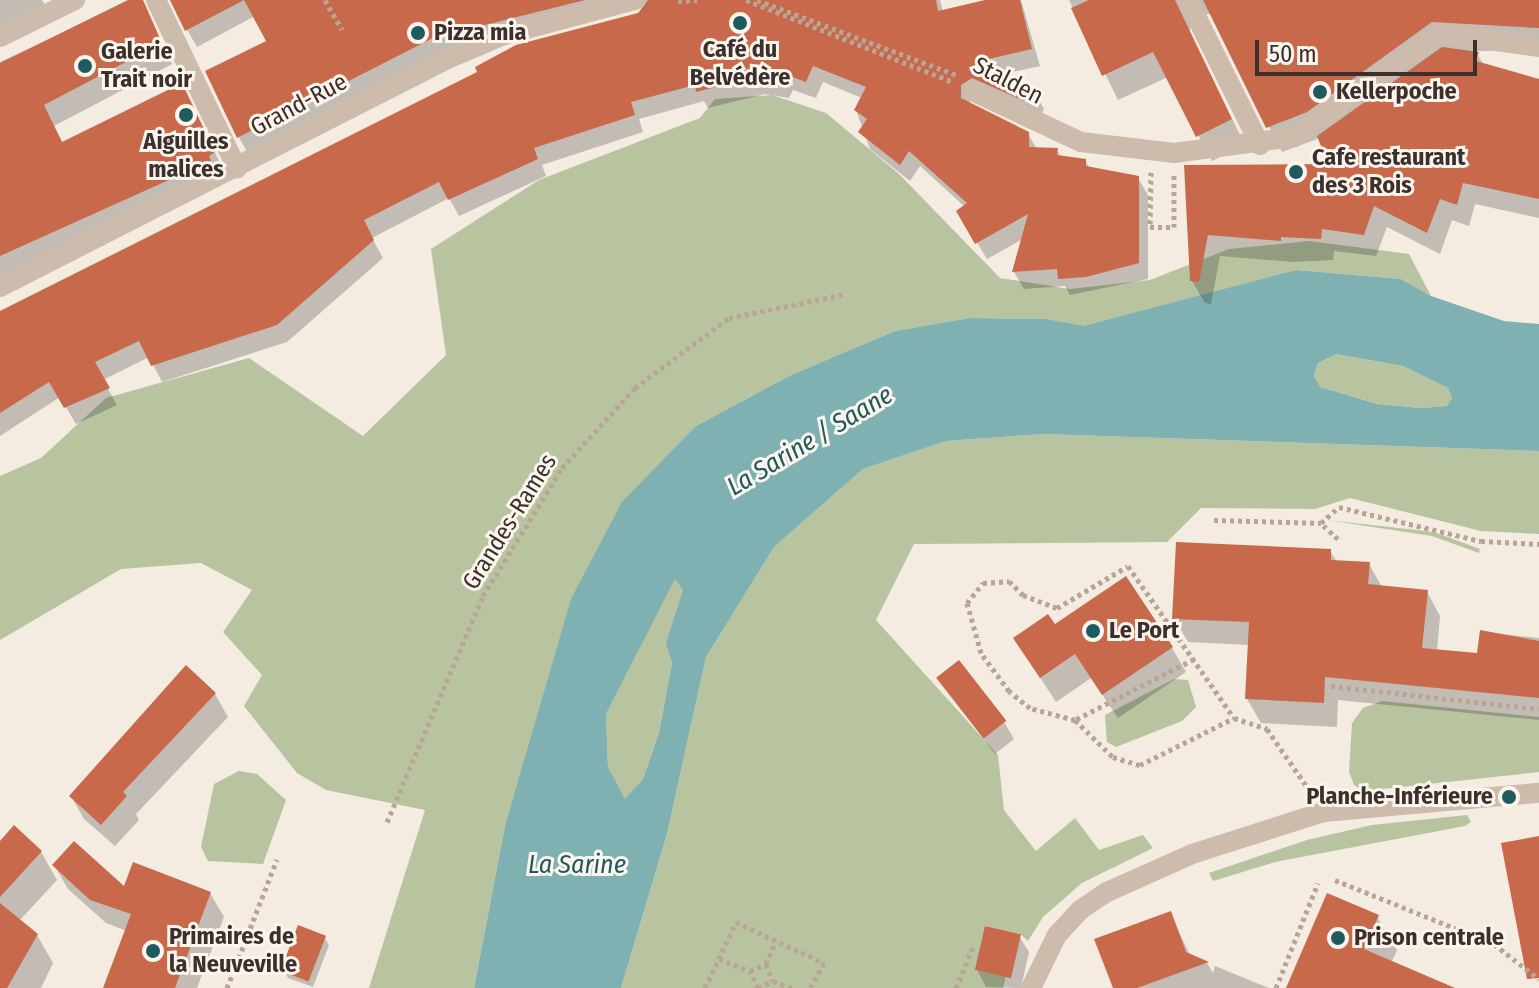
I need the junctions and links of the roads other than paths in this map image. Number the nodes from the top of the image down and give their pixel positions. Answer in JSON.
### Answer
{"nodes":[{"id":1,"x":75,"y":0,"type":"edge"},
{"id":2,"x":156,"y":0,"type":"edge"},
{"id":3,"x":635,"y":0,"type":"edge"},
{"id":4,"x":1188,"y":0,"type":"edge"},
{"id":5,"x":0,"y":37,"type":"edge"},
{"id":6,"x":1539,"y":47,"type":"edge"},
{"id":7,"x":972,"y":91,"type":"road end"},
{"id":8,"x":1260,"y":145,"type":"junction"},
{"id":9,"x":237,"y":168,"type":"junction"},
{"id":10,"x":0,"y":287,"type":"edge"},
{"id":11,"x":1539,"y":793,"type":"edge"},
{"id":12,"x":1031,"y":988,"type":"edge"}],
"edges":[{"from":1,"to":5,"type":"street"},
{"from":2,"to":9,"type":"street"},
{"from":3,"to":9,"type":"street","name":"Grand-Rue"},
{"from":4,"to":8,"type":"street"},
{"from":6,"to":8,"type":"street","name":"Stalden"},
{"from":7,"to":8,"type":"street","name":"Stalden"},
{"from":9,"to":10,"type":"street","name":"Grand-Rue"},
{"from":11,"to":12,"type":"street"}]}
